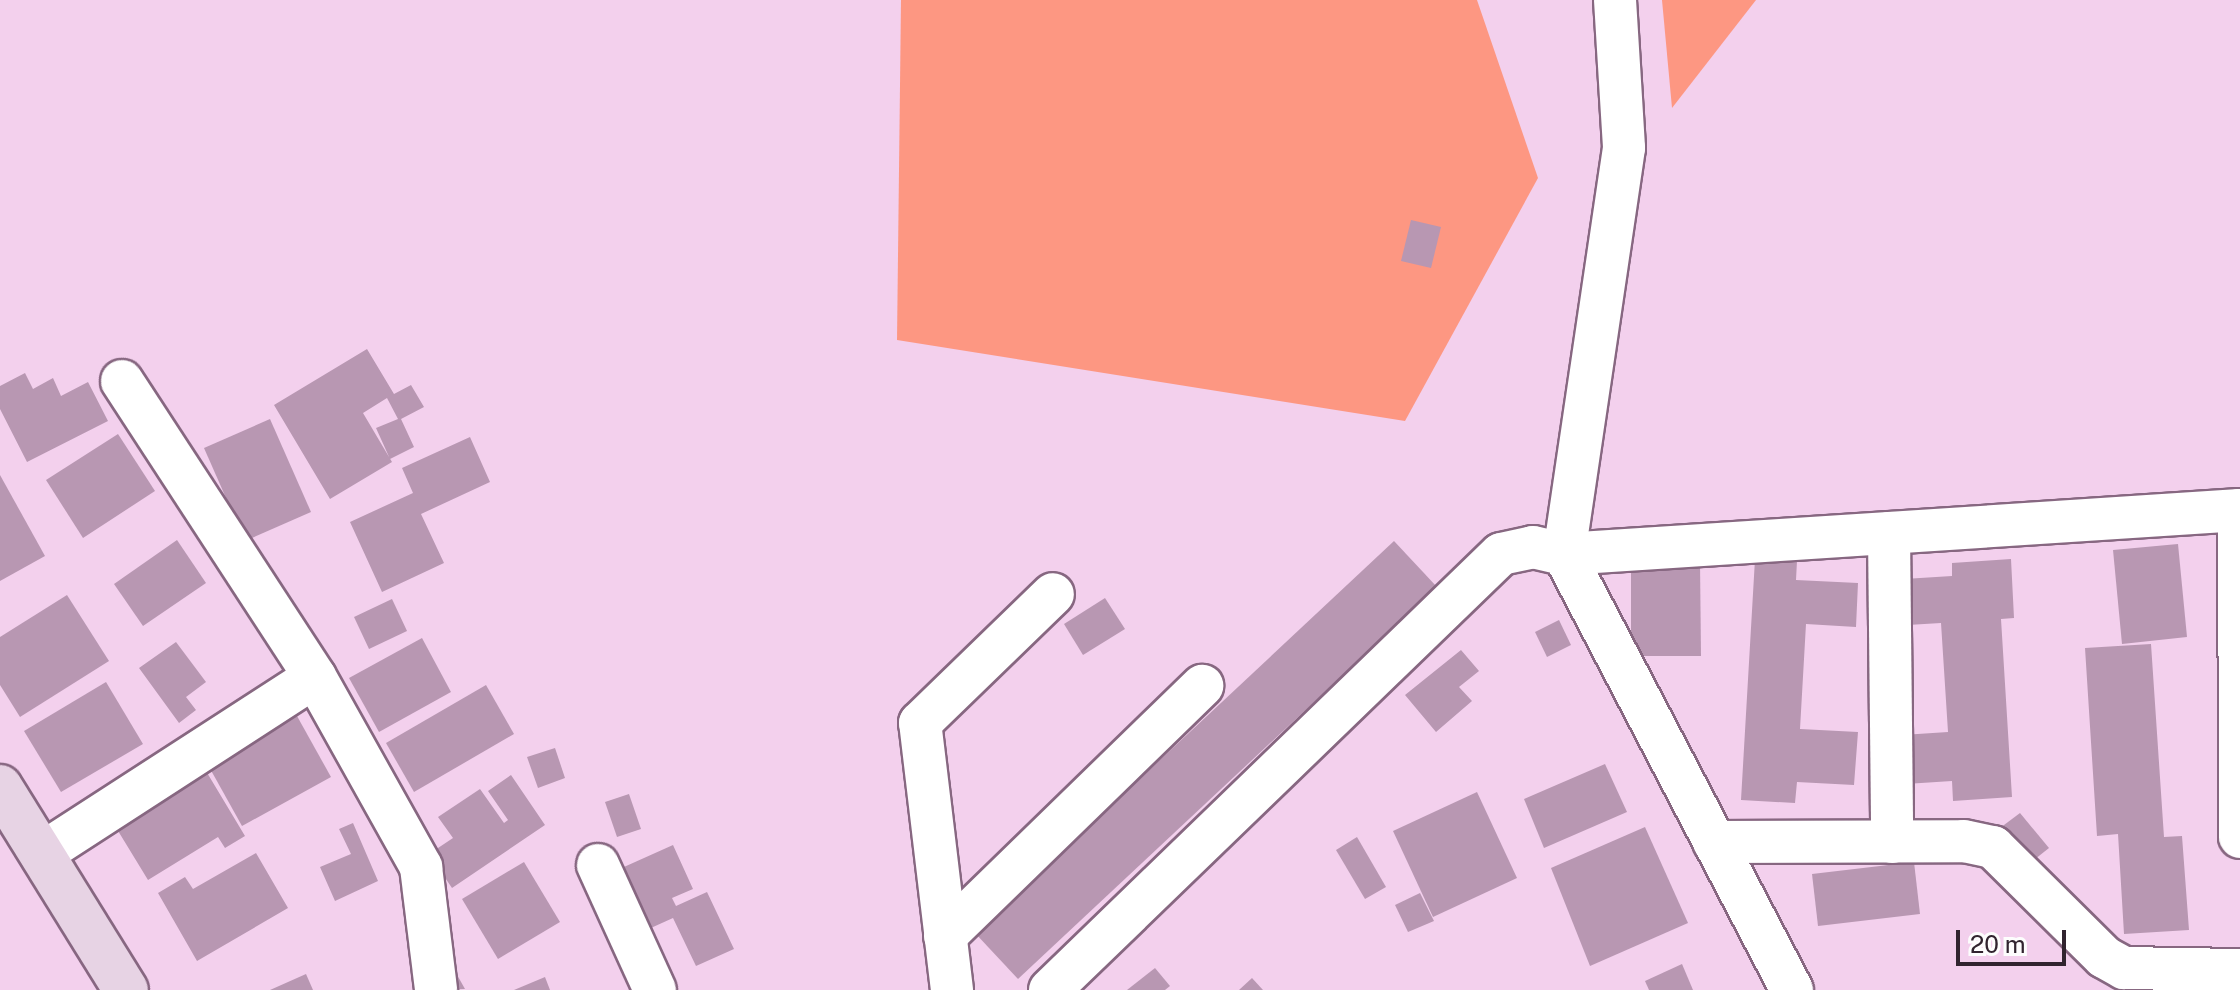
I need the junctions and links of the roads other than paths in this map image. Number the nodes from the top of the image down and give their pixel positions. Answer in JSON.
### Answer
{"nodes":[{"id":1,"x":1615,"y":0,"type":"edge"},
{"id":2,"x":122,"y":381,"type":"dead end"},
{"id":3,"x":2239,"y":510,"type":"edge"},
{"id":4,"x":1889,"y":533,"type":"junction"},
{"id":5,"x":1564,"y":554,"type":"junction"},
{"id":6,"x":1053,"y":594,"type":"dead end"},
{"id":7,"x":315,"y":677,"type":"junction"},
{"id":8,"x":1202,"y":686,"type":"dead end"},
{"id":9,"x":0,"y":787,"type":"edge"},
{"id":10,"x":2240,"y":837,"type":"edge"},
{"id":11,"x":1714,"y":842,"type":"junction"},
{"id":12,"x":1892,"y":842,"type":"junction"},
{"id":13,"x":41,"y":854,"type":"junction"},
{"id":14,"x":598,"y":865,"type":"dead end"},
{"id":15,"x":945,"y":936,"type":"junction"},
{"id":16,"x":2240,"y":970,"type":"edge"},
{"id":17,"x":126,"y":990,"type":"edge"},
{"id":18,"x":436,"y":990,"type":"edge"},
{"id":19,"x":655,"y":990,"type":"edge"},
{"id":20,"x":952,"y":990,"type":"edge"},
{"id":21,"x":1050,"y":990,"type":"edge"},
{"id":22,"x":1792,"y":990,"type":"edge"}],
"edges":[{"from":1,"to":5,"type":"street"},
{"from":2,"to":7,"type":"street"},
{"from":3,"to":4,"type":"street"},
{"from":3,"to":10,"type":"street"},
{"from":4,"to":5,"type":"street"},
{"from":4,"to":12,"type":"street"},
{"from":5,"to":11,"type":"street"},
{"from":5,"to":21,"type":"street"},
{"from":6,"to":15,"type":"street"},
{"from":7,"to":13,"type":"street"},
{"from":7,"to":18,"type":"street"},
{"from":8,"to":15,"type":"street"},
{"from":9,"to":13,"type":"street"},
{"from":11,"to":12,"type":"street"},
{"from":11,"to":22,"type":"street"},
{"from":12,"to":16,"type":"street"},
{"from":13,"to":17,"type":"street"},
{"from":14,"to":19,"type":"street"},
{"from":15,"to":20,"type":"street"}]}
